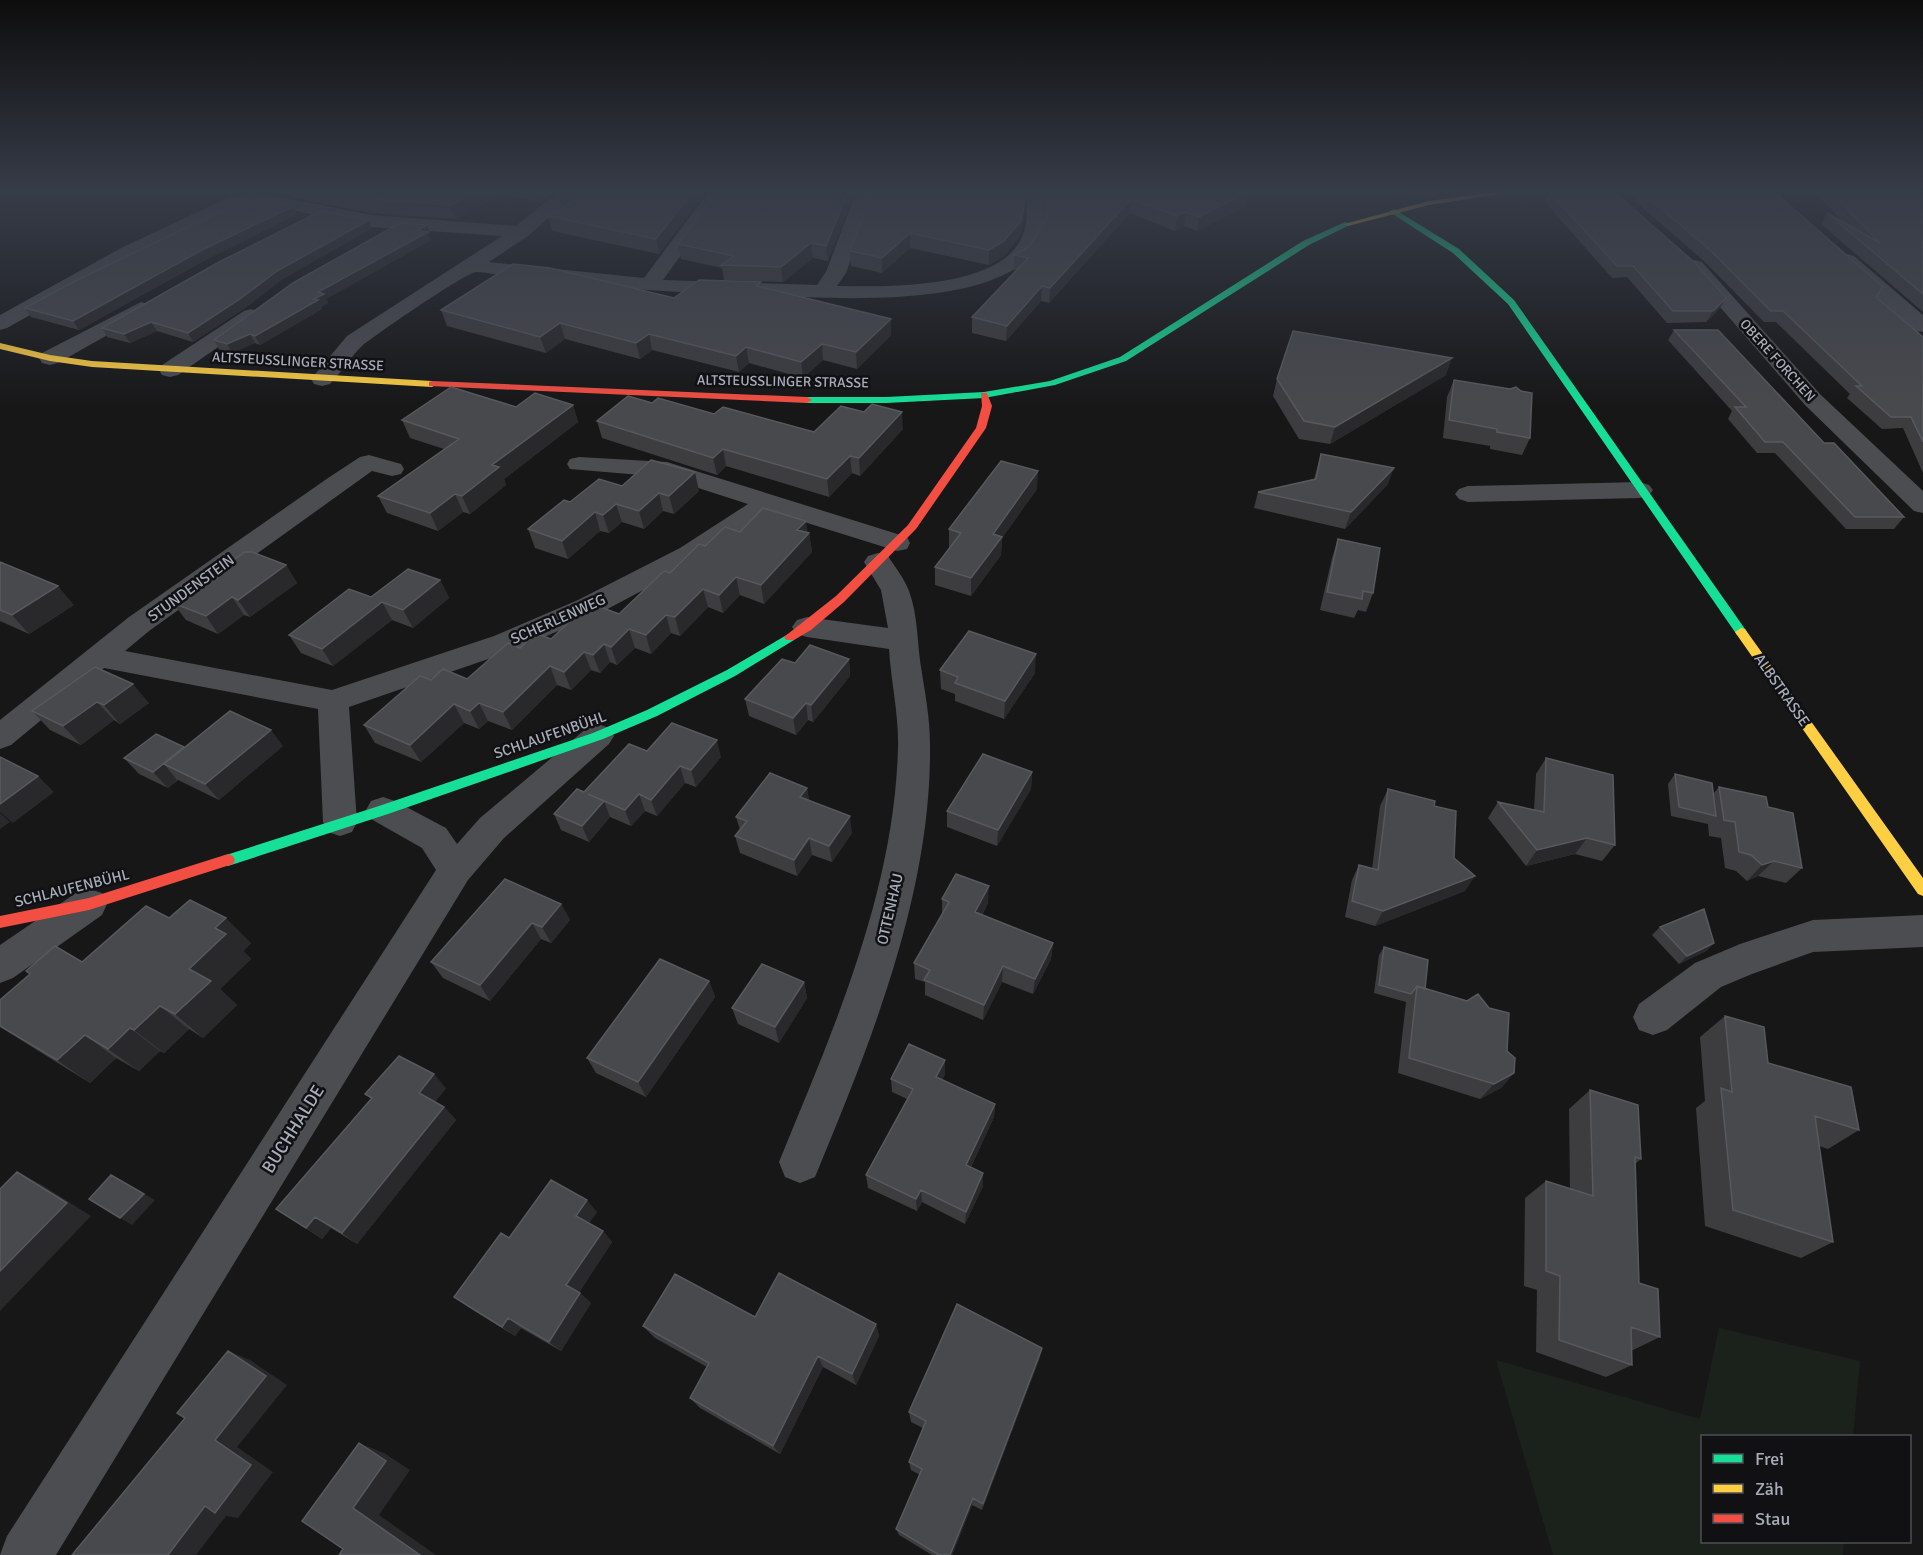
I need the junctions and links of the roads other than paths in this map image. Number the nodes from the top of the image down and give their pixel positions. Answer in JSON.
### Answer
{"nodes":[{"id":1,"x":109,"y":263,"type":"edge"},
{"id":2,"x":477,"y":263,"type":"edge"},
{"id":3,"x":666,"y":263,"type":"edge"},
{"id":4,"x":840,"y":263,"type":"edge"},
{"id":5,"x":1011,"y":263,"type":"edge"},
{"id":6,"x":1276,"y":263,"type":"edge"},
{"id":7,"x":1472,"y":263,"type":"edge"},
{"id":8,"x":1691,"y":263,"type":"edge"},
{"id":9,"x":1850,"y":263,"type":"edge"},
{"id":10,"x":472,"y":266,"type":"junction"},
{"id":11,"x":650,"y":284,"type":"junction"},
{"id":12,"x":824,"y":291,"type":"junction"},
{"id":13,"x":155,"y":300,"type":"edge"},
{"id":14,"x":268,"y":303,"type":"edge"},
{"id":15,"x":0,"y":324,"type":"edge"},
{"id":16,"x":1923,"y":326,"type":"edge"},
{"id":17,"x":0,"y":346,"type":"edge"},
{"id":18,"x":50,"y":358,"type":"junction"},
{"id":19,"x":170,"y":370,"type":"junction"},
{"id":20,"x":322,"y":380,"type":"junction"},
{"id":21,"x":984,"y":395,"type":"junction"},
{"id":22,"x":579,"y":464,"type":"dead end"},
{"id":23,"x":392,"y":469,"type":"dead end"},
{"id":24,"x":1640,"y":490,"type":"junction"},
{"id":25,"x":1468,"y":494,"type":"dead end"},
{"id":26,"x":768,"y":502,"type":"junction"},
{"id":27,"x":1923,"y":505,"type":"edge"},
{"id":28,"x":888,"y":553,"type":"junction"},
{"id":29,"x":807,"y":627,"type":"junction"},
{"id":30,"x":902,"y":642,"type":"junction"},
{"id":31,"x":99,"y":657,"type":"junction"},
{"id":32,"x":333,"y":701,"type":"junction"},
{"id":33,"x":598,"y":736,"type":"junction"},
{"id":34,"x":0,"y":737,"type":"edge"},
{"id":35,"x":383,"y":810,"type":"junction"},
{"id":36,"x":340,"y":822,"type":"junction"},
{"id":37,"x":455,"y":870,"type":"junction"},
{"id":38,"x":1923,"y":890,"type":"edge"},
{"id":39,"x":89,"y":904,"type":"junction"},
{"id":40,"x":0,"y":922,"type":"edge"},
{"id":41,"x":1923,"y":931,"type":"edge"},
{"id":42,"x":0,"y":966,"type":"edge"},
{"id":43,"x":1653,"y":1017,"type":"dead end"},
{"id":44,"x":800,"y":1162,"type":"dead end"},
{"id":45,"x":26,"y":1555,"type":"edge"}],
"edges":[{"from":1,"to":15,"type":"street"},
{"from":2,"to":10,"type":"street"},
{"from":3,"to":11,"type":"street"},
{"from":4,"to":12,"type":"street"},
{"from":5,"to":12,"type":"street"},
{"from":6,"to":21,"type":"street","name":"ALTSTEUSSLINGER STRASSE"},
{"from":7,"to":24,"type":"street","name":"ALBSTRASSE"},
{"from":8,"to":27,"type":"street","name":"OBERE FORCHEN"},
{"from":9,"to":16,"type":"street"},
{"from":10,"to":11,"type":"street"},
{"from":10,"to":20,"type":"street"},
{"from":11,"to":12,"type":"street"},
{"from":13,"to":18,"type":"street"},
{"from":14,"to":19,"type":"street"},
{"from":17,"to":18,"type":"street","name":"ALTSTEUSSLINGER STRASSE"},
{"from":18,"to":19,"type":"street","name":"ALTSTEUSSLINGER STRASSE"},
{"from":19,"to":20,"type":"street","name":"ALTSTEUSSLINGER STRASSE"},
{"from":20,"to":21,"type":"street","name":"ALTSTEUSSLINGER STRASSE"},
{"from":21,"to":28,"type":"street","name":"SCHLAUFENBÜHL"},
{"from":22,"to":26,"type":"street"},
{"from":23,"to":31,"type":"street","name":"STUNDENSTEIN"},
{"from":24,"to":25,"type":"street"},
{"from":24,"to":38,"type":"street","name":"ALBSTRASSE"},
{"from":26,"to":28,"type":"street"},
{"from":26,"to":32,"type":"street","name":"SCHERLENWEG"},
{"from":28,"to":29,"type":"street","name":"SCHLAUFENBÜHL"},
{"from":28,"to":30,"type":"street","name":"OTTENHAU"},
{"from":29,"to":30,"type":"street"},
{"from":29,"to":33,"type":"street","name":"SCHLAUFENBÜHL"},
{"from":30,"to":44,"type":"street","name":"OTTENHAU"},
{"from":31,"to":32,"type":"street","name":"SCHERLENWEG"},
{"from":31,"to":34,"type":"street","name":"STUNDENSTEIN"},
{"from":32,"to":36,"type":"street"},
{"from":33,"to":35,"type":"street","name":"SCHLAUFENBÜHL"},
{"from":33,"to":37,"type":"street","name":"BUCHHALDE"},
{"from":35,"to":36,"type":"street","name":"SCHLAUFENBÜHL"},
{"from":35,"to":37,"type":"street"},
{"from":36,"to":39,"type":"street","name":"SCHLAUFENBÜHL"},
{"from":37,"to":45,"type":"street","name":"BUCHHALDE"},
{"from":39,"to":40,"type":"street","name":"SCHLAUFENBÜHL"},
{"from":39,"to":42,"type":"street"},
{"from":41,"to":43,"type":"street"}]}
